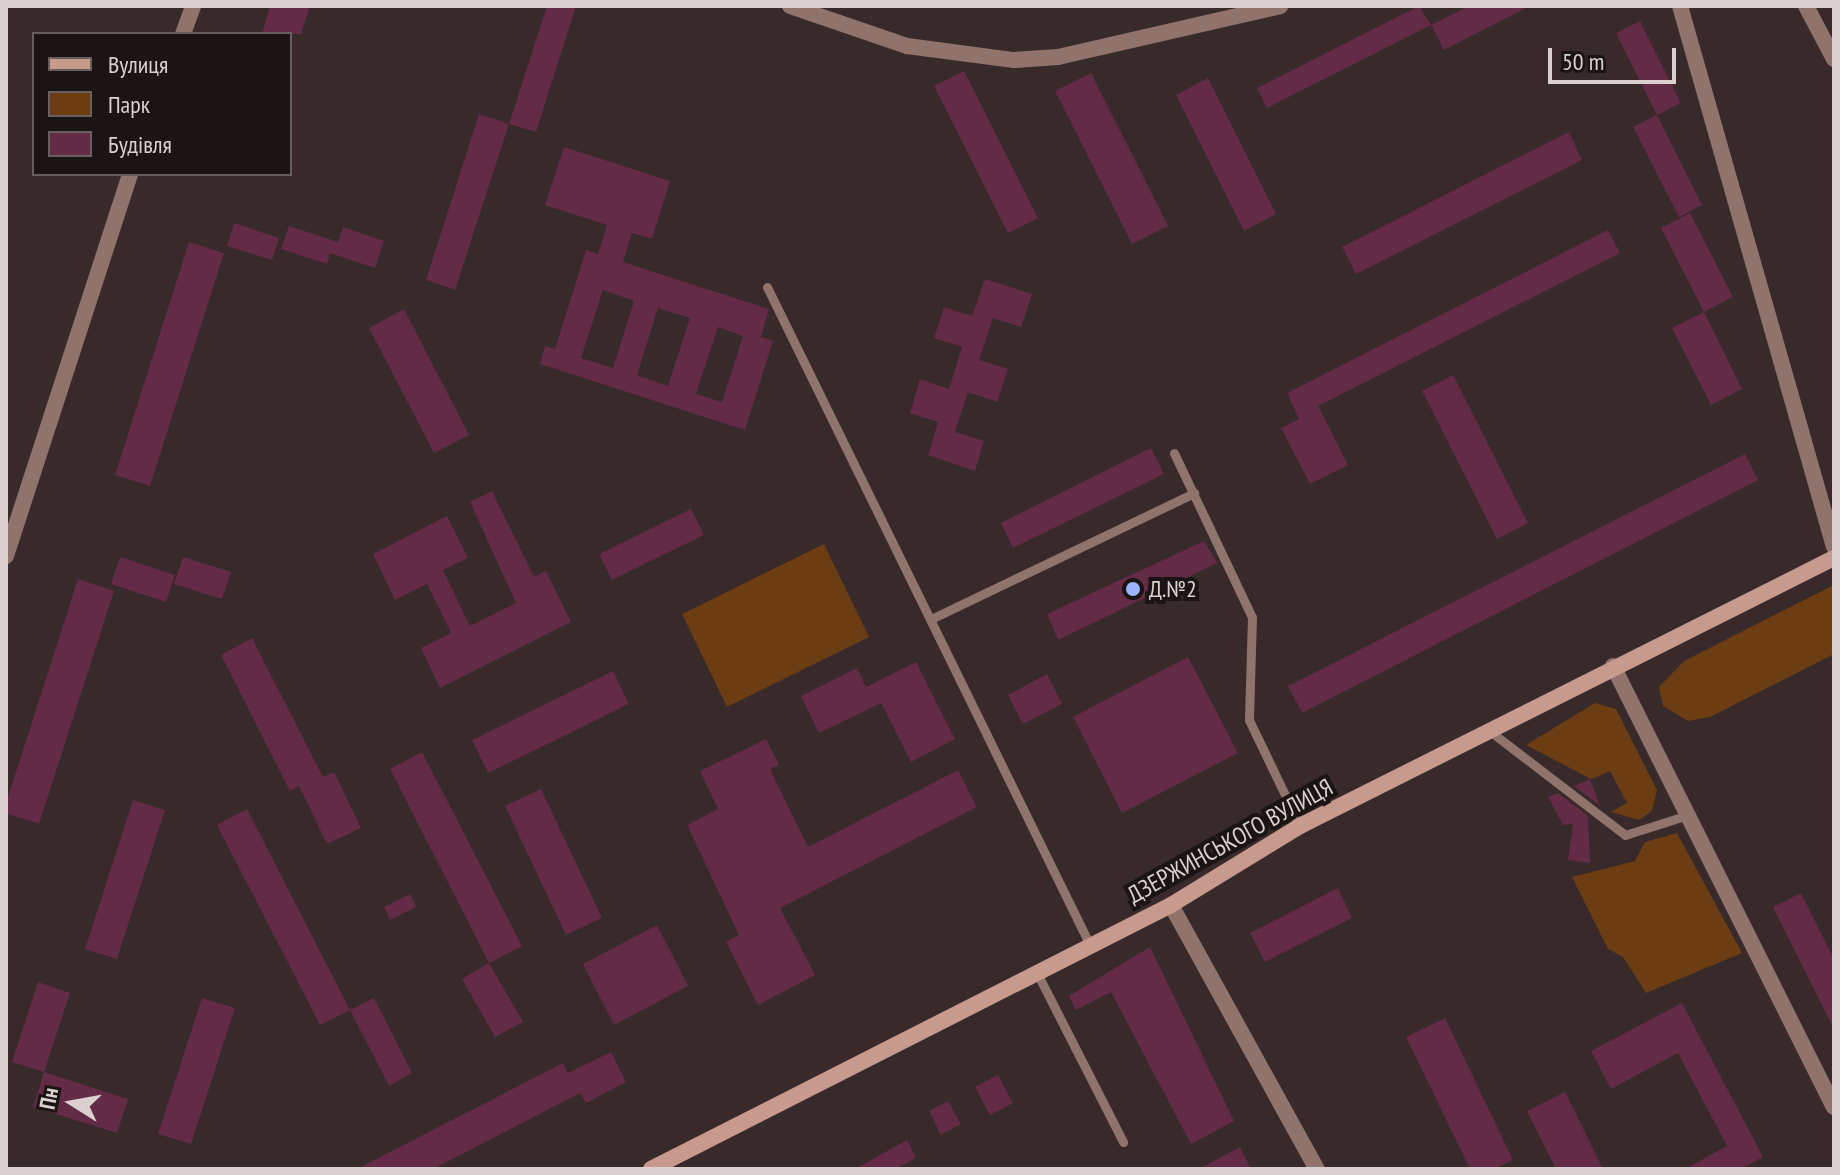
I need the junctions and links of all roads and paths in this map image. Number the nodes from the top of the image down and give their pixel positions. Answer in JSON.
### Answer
{"nodes":[{"id":1,"x":193,"y":6,"type":"edge"},
{"id":2,"x":790,"y":6,"type":"edge"},
{"id":3,"x":1280,"y":6,"type":"edge"},
{"id":4,"x":1680,"y":6,"type":"edge"},
{"id":5,"x":1806,"y":6,"type":"edge"},
{"id":6,"x":1261,"y":9,"type":"edge"},
{"id":7,"x":184,"y":32,"type":"edge"},
{"id":8,"x":1834,"y":59,"type":"edge"},
{"id":9,"x":129,"y":176,"type":"edge"},
{"id":10,"x":767,"y":287,"type":"dead end"},
{"id":11,"x":1174,"y":453,"type":"dead end"},
{"id":12,"x":1194,"y":493,"type":"junction"},
{"id":13,"x":1834,"y":547,"type":"edge"},
{"id":14,"x":6,"y":556,"type":"edge"},
{"id":15,"x":1834,"y":558,"type":"edge"},
{"id":16,"x":931,"y":619,"type":"junction"},
{"id":17,"x":1613,"y":666,"type":"junction"},
{"id":18,"x":1491,"y":732,"type":"junction"},
{"id":19,"x":1688,"y":815,"type":"junction"},
{"id":20,"x":1300,"y":826,"type":"junction"},
{"id":21,"x":1171,"y":905,"type":"junction"},
{"id":22,"x":1089,"y":943,"type":"junction"},
{"id":23,"x":1036,"y":971,"type":"junction"},
{"id":24,"x":1834,"y":1107,"type":"edge"},
{"id":25,"x":1123,"y":1142,"type":"dead end"},
{"id":26,"x":651,"y":1169,"type":"edge"},
{"id":27,"x":1317,"y":1169,"type":"edge"}],
"edges":[{"from":1,"to":7,"type":"street"},
{"from":2,"to":6,"type":"street"},
{"from":3,"to":6,"type":"street"},
{"from":4,"to":13,"type":"street"},
{"from":5,"to":8,"type":"street"},
{"from":9,"to":14,"type":"street"},
{"from":10,"to":16,"type":"lane"},
{"from":11,"to":12,"type":"lane"},
{"from":12,"to":16,"type":"lane"},
{"from":12,"to":20,"type":"lane"},
{"from":15,"to":17,"type":"main road","name":"ДЗЕРЖИНСЬКОГО ВУЛИЦЯ"},
{"from":16,"to":22,"type":"lane"},
{"from":17,"to":18,"type":"main road","name":"ДЗЕРЖИНСЬКОГО ВУЛИЦЯ"},
{"from":17,"to":19,"type":"street"},
{"from":18,"to":19,"type":"lane"},
{"from":18,"to":20,"type":"main road","name":"ДЗЕРЖИНСЬКОГО ВУЛИЦЯ"},
{"from":19,"to":24,"type":"street"},
{"from":20,"to":21,"type":"main road","name":"ДЗЕРЖИНСЬКОГО ВУЛИЦЯ"},
{"from":21,"to":22,"type":"main road","name":"ДЗЕРЖИНСЬКОГО ВУЛИЦЯ"},
{"from":21,"to":27,"type":"street"},
{"from":22,"to":23,"type":"main road","name":"ДЗЕРЖИНСЬКОГО ВУЛИЦЯ"},
{"from":23,"to":25,"type":"lane"},
{"from":23,"to":26,"type":"main road","name":"ДЗЕРЖИНСЬКОГО ВУЛИЦЯ"}]}
